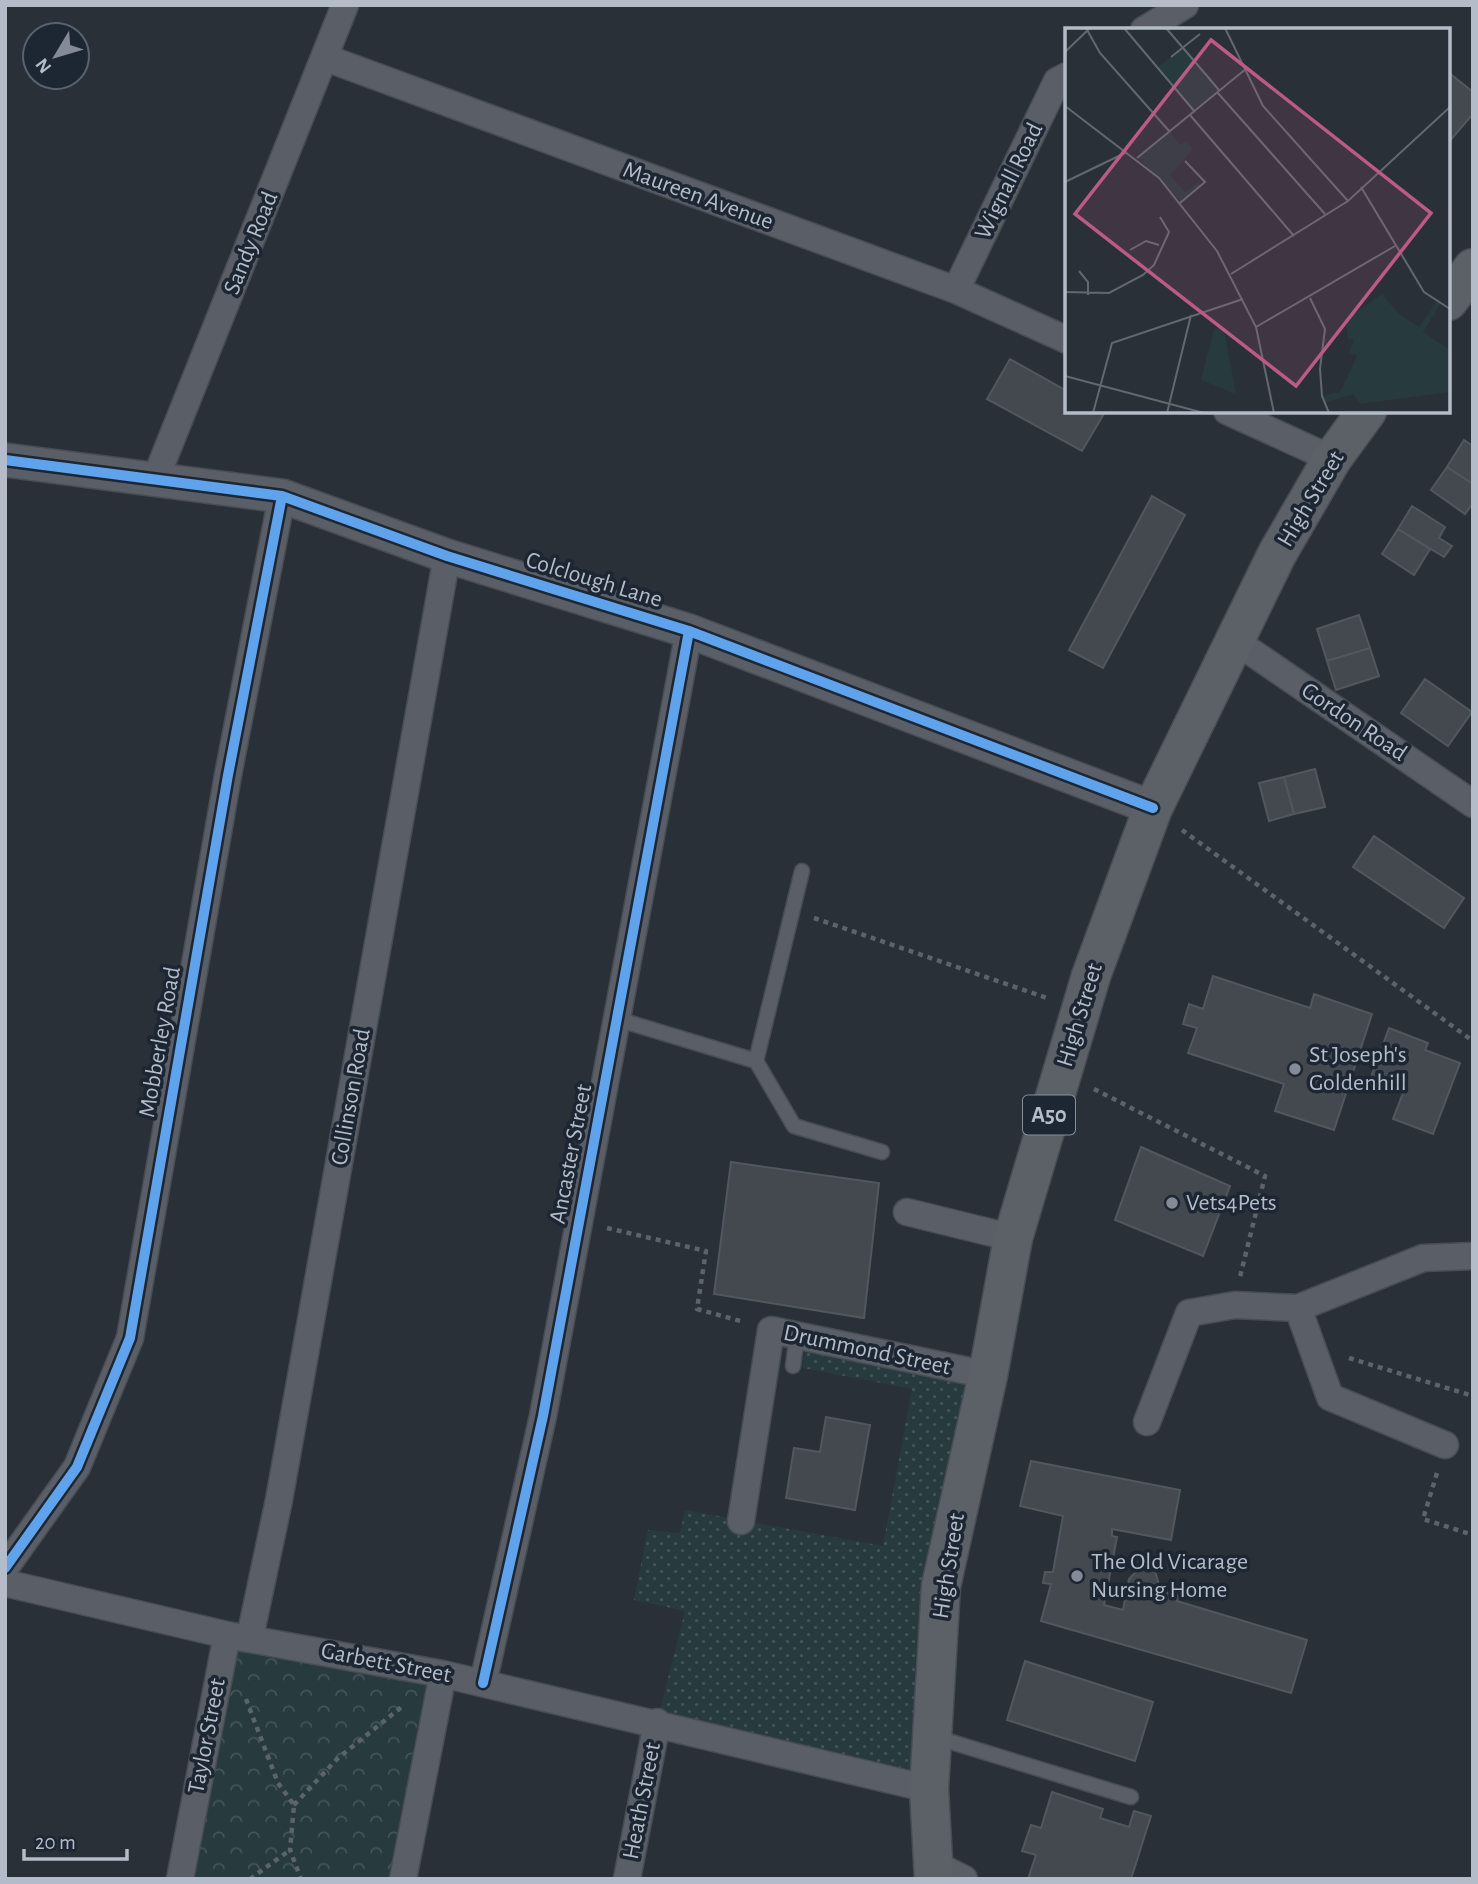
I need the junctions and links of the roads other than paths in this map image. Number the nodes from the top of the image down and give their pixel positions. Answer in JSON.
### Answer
{"nodes":[{"id":1,"x":345,"y":5,"type":"edge"},
{"id":2,"x":1185,"y":5,"type":"edge"},
{"id":3,"x":1147,"y":28,"type":"edge"},
{"id":4,"x":326,"y":58,"type":"junction"},
{"id":5,"x":1065,"y":77,"type":"edge"},
{"id":6,"x":1473,"y":268,"type":"edge"},
{"id":7,"x":956,"y":290,"type":"junction"},
{"id":8,"x":1450,"y":298,"type":"edge"},
{"id":9,"x":1065,"y":339,"type":"edge"},
{"id":10,"x":1231,"y":413,"type":"edge"},
{"id":11,"x":1366,"y":413,"type":"edge"},
{"id":12,"x":1332,"y":459,"type":"junction"},
{"id":13,"x":5,"y":460,"type":"edge"},
{"id":14,"x":155,"y":480,"type":"junction"},
{"id":15,"x":282,"y":496,"type":"junction"},
{"id":16,"x":447,"y":556,"type":"junction"},
{"id":17,"x":689,"y":631,"type":"junction"},
{"id":18,"x":1234,"y":640,"type":"junction"},
{"id":19,"x":1473,"y":804,"type":"edge"},
{"id":20,"x":1153,"y":808,"type":"junction"},
{"id":21,"x":803,"y":871,"type":"dead end"},
{"id":22,"x":617,"y":1019,"type":"junction"},
{"id":23,"x":756,"y":1061,"type":"junction"},
{"id":24,"x":881,"y":1152,"type":"dead end"},
{"id":25,"x":907,"y":1212,"type":"dead end"},
{"id":26,"x":1013,"y":1238,"type":"junction"},
{"id":27,"x":1473,"y":1256,"type":"edge"},
{"id":28,"x":1298,"y":1308,"type":"junction"},
{"id":29,"x":784,"y":1333,"type":"junction"},
{"id":30,"x":793,"y":1366,"type":"dead end"},
{"id":31,"x":988,"y":1375,"type":"junction"},
{"id":32,"x":1147,"y":1422,"type":"dead end"},
{"id":33,"x":1445,"y":1445,"type":"road end"},
{"id":34,"x":741,"y":1521,"type":"dead end"},
{"id":35,"x":5,"y":1568,"type":"edge"},
{"id":36,"x":5,"y":1583,"type":"edge"},
{"id":37,"x":238,"y":1636,"type":"junction"},
{"id":38,"x":443,"y":1674,"type":"junction"},
{"id":39,"x":483,"y":1683,"type":"junction"},
{"id":40,"x":657,"y":1722,"type":"junction"},
{"id":41,"x":932,"y":1736,"type":"junction"},
{"id":42,"x":929,"y":1789,"type":"junction"},
{"id":43,"x":1131,"y":1797,"type":"dead end"},
{"id":44,"x":944,"y":1874,"type":"edge"},
{"id":45,"x":180,"y":1879,"type":"edge"},
{"id":46,"x":403,"y":1879,"type":"edge"},
{"id":47,"x":627,"y":1879,"type":"edge"}],
"edges":[{"from":1,"to":4,"type":"street","name":"Sandy Road"},
{"from":2,"to":3,"type":"street"},
{"from":4,"to":7,"type":"street","name":"Maureen Avenue"},
{"from":4,"to":14,"type":"street","name":"Sandy Road"},
{"from":5,"to":7,"type":"street","name":"Wignall Road"},
{"from":6,"to":8,"type":"main road"},
{"from":7,"to":9,"type":"street","name":"Maureen Avenue"},
{"from":10,"to":12,"type":"street"},
{"from":11,"to":12,"type":"main road","name":"High Street","number":"A50"},
{"from":12,"to":18,"type":"main road","name":"High Street","number":"A50"},
{"from":13,"to":14,"type":"street","name":"Colclough Lane"},
{"from":14,"to":15,"type":"street","name":"Colclough Lane"},
{"from":15,"to":16,"type":"street","name":"Colclough Lane"},
{"from":15,"to":35,"type":"street","name":"Mobberley Road"},
{"from":16,"to":17,"type":"street","name":"Colclough Lane"},
{"from":16,"to":37,"type":"street","name":"Collinson Road"},
{"from":17,"to":20,"type":"street","name":"Colclough Lane"},
{"from":17,"to":22,"type":"street","name":"Ancaster Street"},
{"from":18,"to":19,"type":"street","name":"Gordon Road"},
{"from":18,"to":20,"type":"main road","name":"High Street","number":"A50"},
{"from":20,"to":26,"type":"main road","name":"High Street","number":"A50"},
{"from":21,"to":23,"type":"lane"},
{"from":22,"to":23,"type":"lane"},
{"from":22,"to":39,"type":"street","name":"Ancaster Street"},
{"from":23,"to":24,"type":"lane"},
{"from":25,"to":26,"type":"street"},
{"from":26,"to":31,"type":"main road","name":"High Street","number":"A50"},
{"from":27,"to":28,"type":"street"},
{"from":28,"to":32,"type":"street"},
{"from":28,"to":33,"type":"street"},
{"from":29,"to":30,"type":"lane"},
{"from":29,"to":31,"type":"street","name":"Drummond Street"},
{"from":29,"to":34,"type":"street","name":"Drummond Street"},
{"from":31,"to":41,"type":"main road","name":"High Street","number":"A50"},
{"from":36,"to":37,"type":"street","name":"Garbett Street"},
{"from":37,"to":38,"type":"street","name":"Garbett Street"},
{"from":37,"to":45,"type":"street","name":"Taylor Street"},
{"from":38,"to":39,"type":"street","name":"Garbett Street"},
{"from":38,"to":46,"type":"street"},
{"from":39,"to":40,"type":"street","name":"Garbett Street"},
{"from":40,"to":42,"type":"street","name":"Garbett Street"},
{"from":40,"to":47,"type":"street","name":"Heath Street"},
{"from":41,"to":42,"type":"main road","name":"High Street","number":"A50"},
{"from":41,"to":43,"type":"lane"},
{"from":42,"to":44,"type":"main road","name":"High Street","number":"A50"}]}
